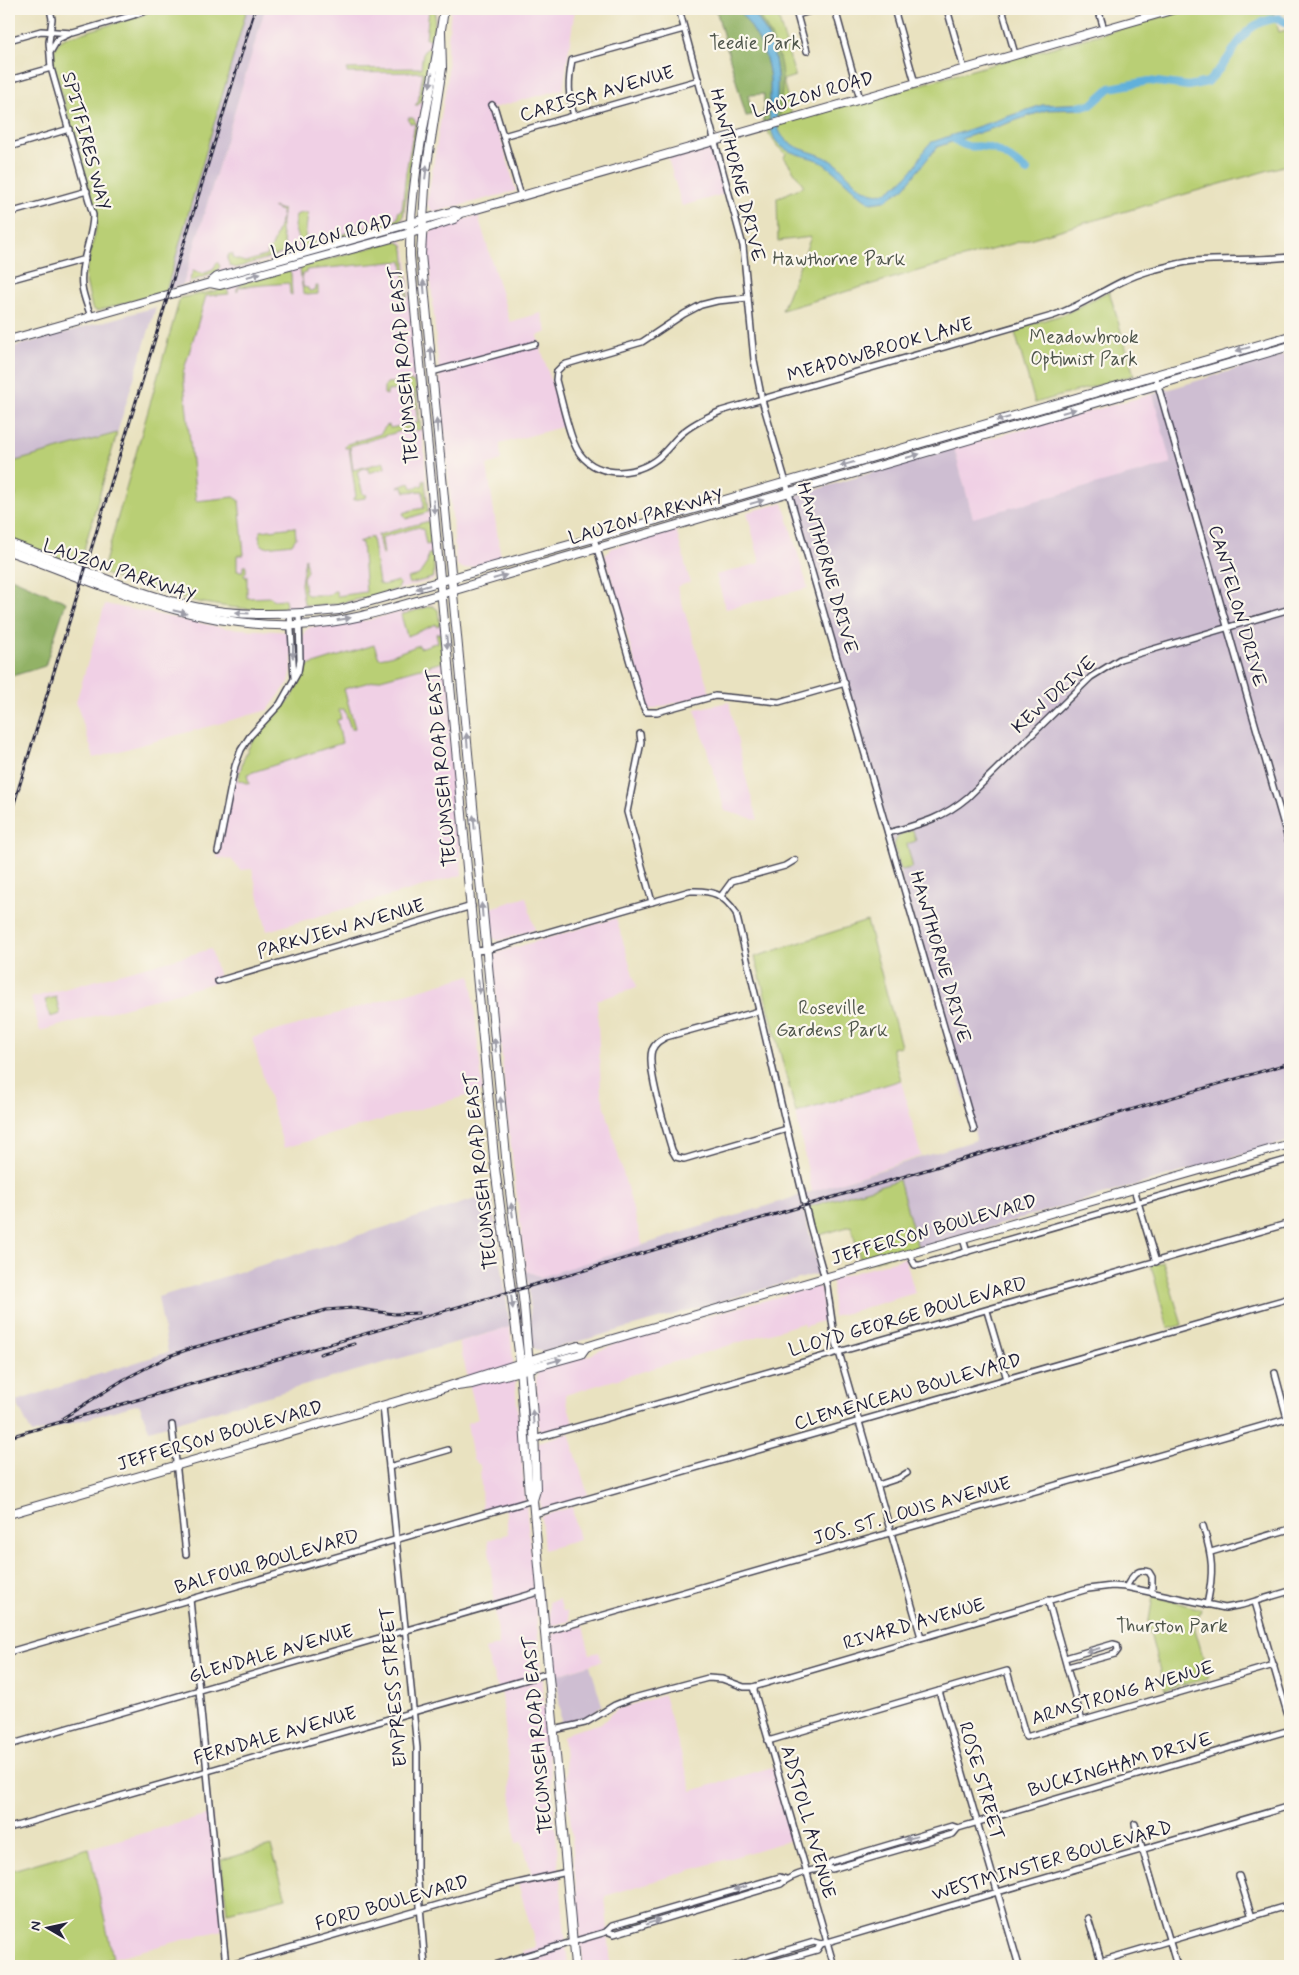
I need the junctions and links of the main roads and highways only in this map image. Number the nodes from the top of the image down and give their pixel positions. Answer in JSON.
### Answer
{"nodes":[{"id":1,"x":444,"y":9,"type":"edge"},
{"id":2,"x":1175,"y":9,"type":"edge"},
{"id":3,"x":441,"y":32,"type":"junction"},
{"id":4,"x":460,"y":213,"type":"junction"},
{"id":5,"x":422,"y":220,"type":"junction"},
{"id":6,"x":410,"y":228,"type":"junction"},
{"id":7,"x":422,"y":230,"type":"junction"},
{"id":8,"x":1290,"y":336,"type":"edge"},
{"id":9,"x":9,"y":340,"type":"edge"},
{"id":10,"x":1290,"y":346,"type":"edge"},
{"id":11,"x":9,"y":543,"type":"edge"},
{"id":12,"x":9,"y":550,"type":"edge"},
{"id":13,"x":452,"y":579,"type":"junction"},
{"id":14,"x":441,"y":582,"type":"junction"},
{"id":15,"x":453,"y":590,"type":"junction"},
{"id":16,"x":442,"y":593,"type":"junction"},
{"id":17,"x":1290,"y":1144,"type":"edge"},
{"id":18,"x":586,"y":1347,"type":"junction"},
{"id":19,"x":529,"y":1360,"type":"junction"},
{"id":20,"x":520,"y":1367,"type":"junction"},
{"id":21,"x":530,"y":1369,"type":"junction"},
{"id":22,"x":533,"y":1500,"type":"junction"},
{"id":23,"x":9,"y":1514,"type":"edge"},
{"id":24,"x":575,"y":1966,"type":"edge"}],
"edges":[{"from":1,"to":3,"type":"main road","name":"TECUMSEH ROAD EAST"},
{"from":2,"to":4,"type":"main road","name":"LAUZON ROAD"},
{"from":5,"to":3,"type":"main road","name":"TECUMSEH ROAD EAST","one_way":true},
{"from":3,"to":6,"type":"main road","name":"TECUMSEH ROAD EAST","one_way":true},
{"from":4,"to":5,"type":"main road","name":"LAUZON ROAD"},
{"from":4,"to":7,"type":"main road","name":"LAUZON ROAD"},
{"from":5,"to":6,"type":"main road","name":"LAUZON ROAD"},
{"from":5,"to":7,"type":"main road","name":"TECUMSEH ROAD EAST"},
{"from":6,"to":7,"type":"main road","name":"LAUZON ROAD"},
{"from":6,"to":9,"type":"main road","name":"LAUZON ROAD"},
{"from":6,"to":14,"type":"main road","name":"TECUMSEH ROAD EAST","one_way":true},
{"from":13,"to":7,"type":"main road","name":"TECUMSEH ROAD EAST","one_way":true},
{"from":8,"to":13,"type":"main road","name":"LAUZON PARKWAY","one_way":true},
{"from":15,"to":10,"type":"main road","name":"LAUZON PARKWAY","one_way":true},
{"from":14,"to":11,"type":"main road","name":"LAUZON PARKWAY","one_way":true},
{"from":12,"to":16,"type":"main road","name":"LAUZON PARKWAY","one_way":true},
{"from":13,"to":14,"type":"main road","name":"LAUZON PARKWAY"},
{"from":13,"to":15,"type":"main road","name":"TECUMSEH ROAD EAST"},
{"from":14,"to":16,"type":"main road","name":"TECUMSEH ROAD EAST"},
{"from":15,"to":16,"type":"main road","name":"LAUZON PARKWAY"},
{"from":19,"to":15,"type":"main road","name":"TECUMSEH ROAD EAST","one_way":true},
{"from":16,"to":20,"type":"main road","name":"TECUMSEH ROAD EAST","one_way":true},
{"from":17,"to":18,"type":"main road","name":"JEFFERSON BOULEVARD"},
{"from":18,"to":19,"type":"main road","name":"JEFFERSON BOULEVARD"},
{"from":21,"to":18,"type":"main road","name":"JEFFERSON BOULEVARD","one_way":true},
{"from":19,"to":20,"type":"main road","name":"JEFFERSON BOULEVARD"},
{"from":19,"to":21,"type":"main road","name":"TECUMSEH ROAD EAST"},
{"from":20,"to":21,"type":"main road","name":"JEFFERSON BOULEVARD"},
{"from":20,"to":22,"type":"main road","name":"TECUMSEH ROAD EAST"},
{"from":20,"to":23,"type":"main road","name":"JEFFERSON BOULEVARD"},
{"from":22,"to":21,"type":"main road","name":"TECUMSEH ROAD EAST","one_way":true},
{"from":22,"to":24,"type":"main road","name":"TECUMSEH ROAD EAST"}]}
